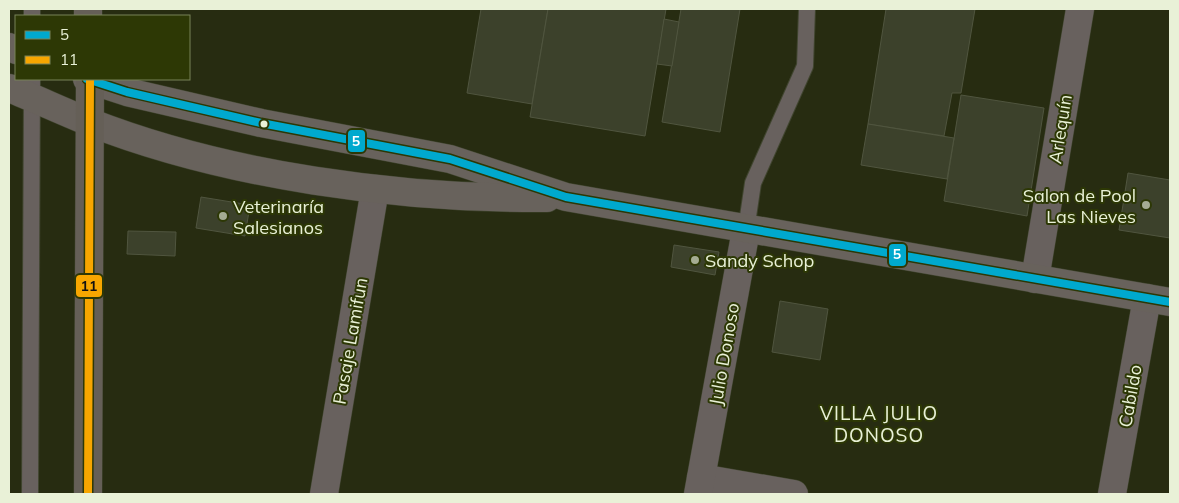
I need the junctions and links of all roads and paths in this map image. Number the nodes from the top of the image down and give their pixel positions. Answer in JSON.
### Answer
{"nodes":[{"id":1,"x":807,"y":9,"type":"edge"},
{"id":2,"x":1080,"y":9,"type":"edge"},
{"id":3,"x":89,"y":80,"type":"edge"},
{"id":4,"x":92,"y":80,"type":"edge"},
{"id":5,"x":24,"y":88,"type":"edge"},
{"id":6,"x":90,"y":122,"type":"junction"},
{"id":7,"x":375,"y":189,"type":"junction"},
{"id":8,"x":566,"y":197,"type":"junction"},
{"id":9,"x":746,"y":230,"type":"junction"},
{"id":10,"x":1035,"y":279,"type":"junction"},
{"id":11,"x":1159,"y":300,"type":"edge"},
{"id":12,"x":700,"y":486,"type":"edge"},
{"id":13,"x":30,"y":494,"type":"edge"},
{"id":14,"x":88,"y":494,"type":"edge"},
{"id":15,"x":324,"y":494,"type":"edge"},
{"id":16,"x":794,"y":494,"type":"edge"},
{"id":17,"x":1112,"y":494,"type":"edge"}],
"edges":[{"from":1,"to":9,"type":"lane"},
{"from":2,"to":10,"type":"street","name":"Arlequín"},
{"from":3,"to":6,"type":"main road"},
{"from":4,"to":8,"type":"main road"},
{"from":5,"to":6,"type":"main road"},
{"from":5,"to":13,"type":"lane"},
{"from":6,"to":7,"type":"main road"},
{"from":6,"to":14,"type":"main road"},
{"from":7,"to":8,"type":"main road"},
{"from":7,"to":15,"type":"street","name":"Pasaje Lamifun"},
{"from":8,"to":9,"type":"main road"},
{"from":9,"to":10,"type":"main road"},
{"from":9,"to":12,"type":"street","name":"Julio Donoso"},
{"from":10,"to":11,"type":"main road"},
{"from":11,"to":17,"type":"street","name":"Cabildo"},
{"from":12,"to":16,"type":"street","name":"Julio Donoso"}]}
